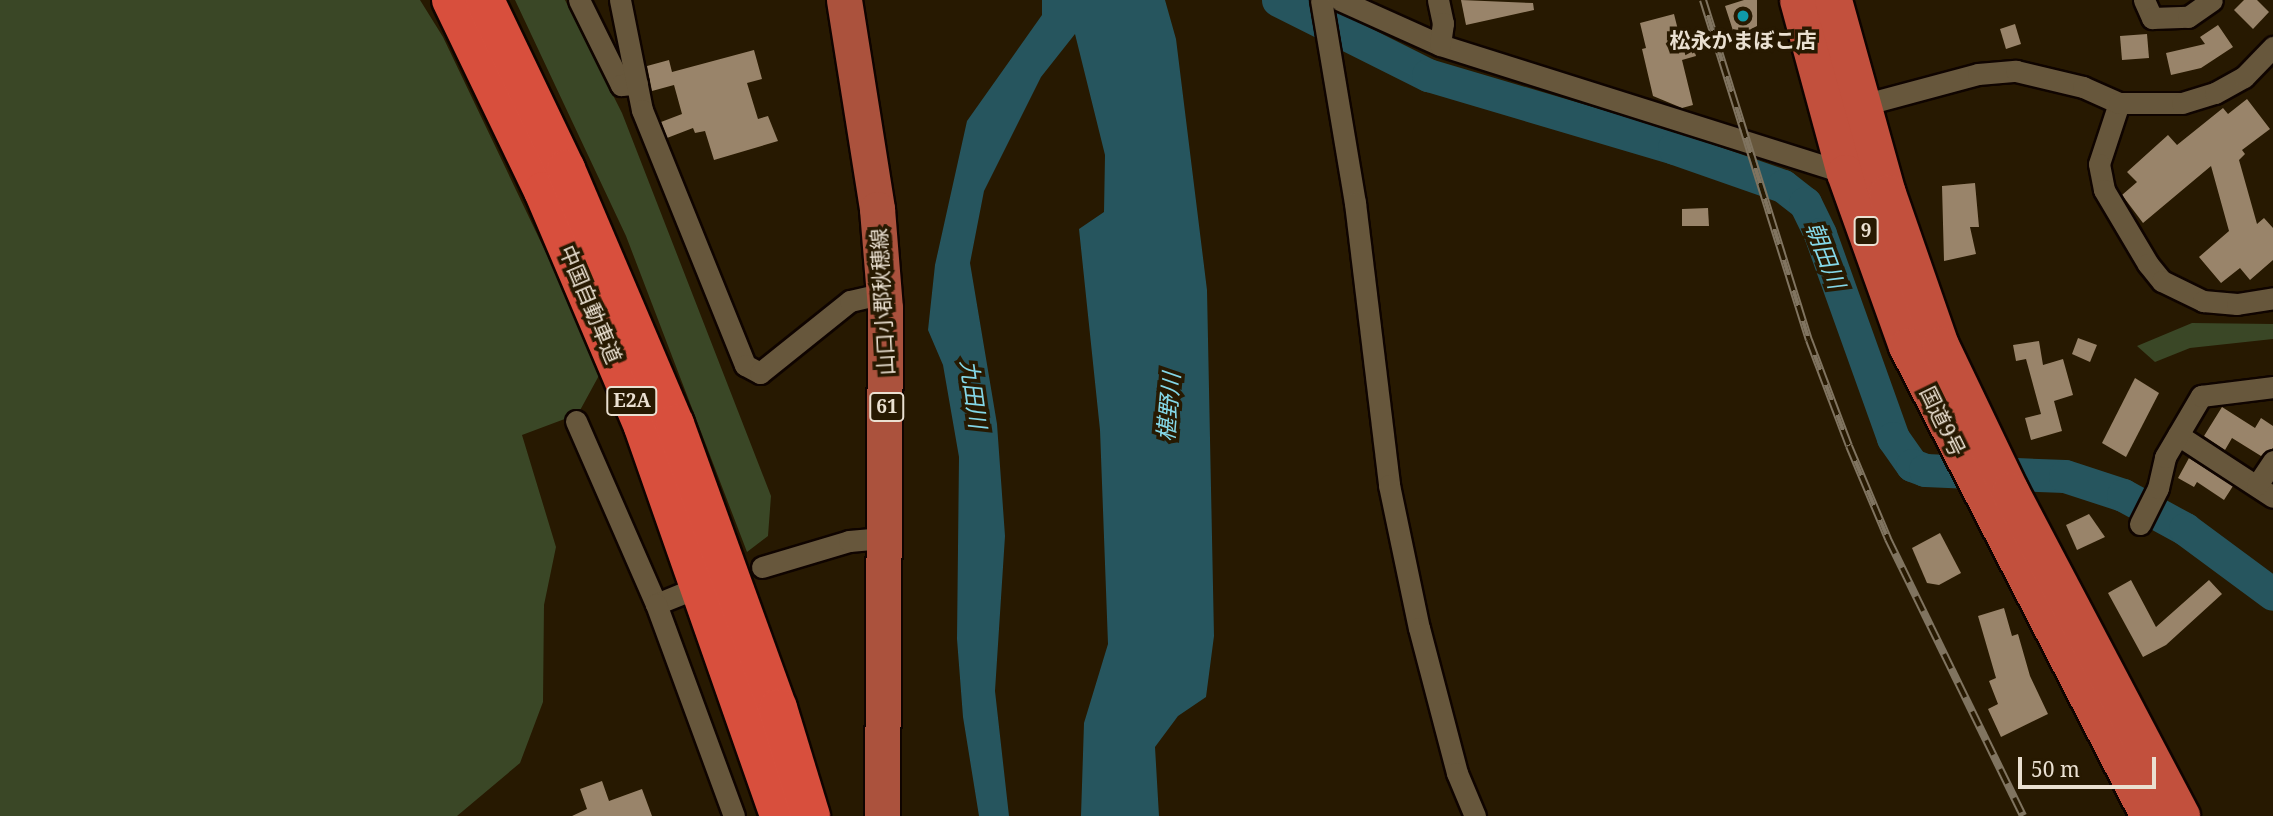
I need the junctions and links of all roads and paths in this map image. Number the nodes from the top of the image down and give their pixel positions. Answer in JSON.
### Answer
{"nodes":[{"id":1,"x":451,"y":0,"type":"edge"},
{"id":2,"x":485,"y":0,"type":"edge"},
{"id":3,"x":579,"y":0,"type":"edge"},
{"id":4,"x":620,"y":0,"type":"edge"},
{"id":5,"x":844,"y":0,"type":"edge"},
{"id":6,"x":1438,"y":0,"type":"edge"},
{"id":7,"x":1798,"y":0,"type":"edge"},
{"id":8,"x":1833,"y":0,"type":"edge"},
{"id":9,"x":2144,"y":0,"type":"edge"},
{"id":10,"x":2212,"y":0,"type":"edge"},
{"id":11,"x":1327,"y":1,"type":"edge"},
{"id":12,"x":1440,"y":46,"type":"junction"},
{"id":13,"x":2273,"y":47,"type":"edge"},
{"id":14,"x":636,"y":84,"type":"junction"},
{"id":15,"x":2119,"y":103,"type":"junction"},
{"id":16,"x":1846,"y":110,"type":"junction"},
{"id":17,"x":1845,"y":173,"type":"junction"},
{"id":18,"x":884,"y":293,"type":"junction"},
{"id":19,"x":2273,"y":298,"type":"edge"},
{"id":20,"x":2273,"y":387,"type":"edge"},
{"id":21,"x":576,"y":421,"type":"dead end"},
{"id":22,"x":2178,"y":435,"type":"junction"},
{"id":23,"x":1975,"y":453,"type":"junction"},
{"id":24,"x":2273,"y":461,"type":"edge"},
{"id":25,"x":1994,"y":490,"type":"junction"},
{"id":26,"x":2265,"y":491,"type":"edge"},
{"id":27,"x":2140,"y":524,"type":"dead end"},
{"id":28,"x":886,"y":538,"type":"junction"},
{"id":29,"x":762,"y":567,"type":"dead end"},
{"id":30,"x":681,"y":594,"type":"dead end"},
{"id":31,"x":656,"y":604,"type":"junction"},
{"id":32,"x":734,"y":816,"type":"edge"},
{"id":33,"x":779,"y":816,"type":"edge"},
{"id":34,"x":811,"y":816,"type":"edge"},
{"id":35,"x":882,"y":816,"type":"edge"},
{"id":36,"x":1475,"y":816,"type":"edge"},
{"id":37,"x":2149,"y":816,"type":"edge"},
{"id":38,"x":2181,"y":816,"type":"edge"}],
"edges":[{"from":1,"to":33,"type":"highway","name":"中国自動車道","number":"E2A"},
{"from":2,"to":34,"type":"highway","name":"中国自動車道","number":"E2A"},
{"from":3,"to":14,"type":"street"},
{"from":4,"to":14,"type":"street"},
{"from":5,"to":18,"type":"main road","name":"山口小郡秋穂線","number":"61"},
{"from":6,"to":12,"type":"street"},
{"from":7,"to":16,"type":"highway","name":"国道9号","number":"9"},
{"from":8,"to":16,"type":"highway","name":"国道9号","number":"9"},
{"from":9,"to":10,"type":"street"},
{"from":11,"to":12,"type":"street"},
{"from":11,"to":36,"type":"street"},
{"from":12,"to":17,"type":"street"},
{"from":13,"to":15,"type":"street"},
{"from":14,"to":18,"type":"street"},
{"from":15,"to":16,"type":"street"},
{"from":15,"to":19,"type":"street"},
{"from":16,"to":17,"type":"highway","name":"国道9号","number":"9"},
{"from":16,"to":23,"type":"highway","name":"国道9号","number":"9"},
{"from":17,"to":23,"type":"highway","name":"国道9号","number":"9"},
{"from":18,"to":28,"type":"main road","name":"山口小郡秋穂線","number":"61"},
{"from":20,"to":22,"type":"street"},
{"from":21,"to":31,"type":"street"},
{"from":22,"to":26,"type":"street"},
{"from":22,"to":27,"type":"street"},
{"from":23,"to":25,"type":"highway","name":"国道9号","number":"9"},
{"from":24,"to":26,"type":"street"},
{"from":25,"to":37,"type":"highway","name":"国道9号","number":"9"},
{"from":25,"to":38,"type":"highway","name":"国道9号","number":"9"},
{"from":28,"to":29,"type":"street"},
{"from":28,"to":35,"type":"main road","name":"山口小郡秋穂線","number":"61"},
{"from":30,"to":31,"type":"street"},
{"from":31,"to":32,"type":"street"}]}
